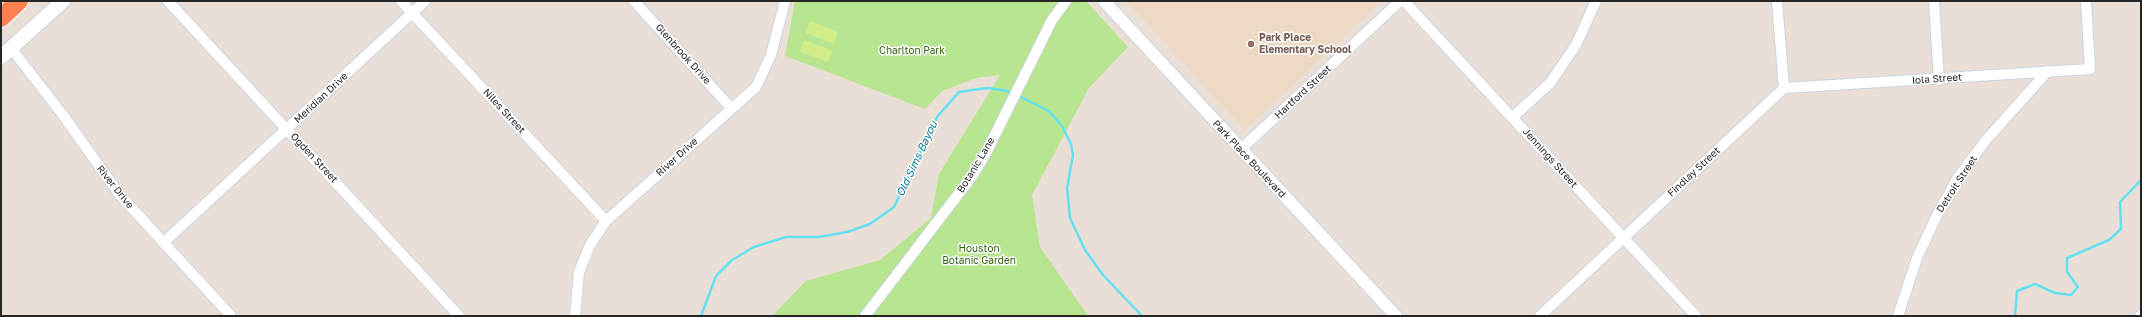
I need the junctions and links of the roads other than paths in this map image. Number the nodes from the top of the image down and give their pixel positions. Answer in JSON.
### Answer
{"nodes":[{"id":1,"x":19,"y":1,"type":"edge"},
{"id":2,"x":63,"y":1,"type":"edge"},
{"id":3,"x":168,"y":1,"type":"edge"},
{"id":4,"x":401,"y":1,"type":"edge"},
{"id":5,"x":425,"y":1,"type":"edge"},
{"id":6,"x":634,"y":1,"type":"edge"},
{"id":7,"x":785,"y":1,"type":"edge"},
{"id":8,"x":1066,"y":1,"type":"edge"},
{"id":9,"x":1104,"y":1,"type":"edge"},
{"id":10,"x":1400,"y":1,"type":"edge"},
{"id":11,"x":1404,"y":1,"type":"edge"},
{"id":12,"x":1596,"y":1,"type":"edge"},
{"id":13,"x":1777,"y":1,"type":"edge"},
{"id":14,"x":1934,"y":1,"type":"edge"},
{"id":15,"x":2086,"y":1,"type":"edge"},
{"id":16,"x":412,"y":13,"type":"junction"},
{"id":17,"x":1,"y":18,"type":"edge"},
{"id":18,"x":6,"y":52,"type":"edge"},
{"id":19,"x":2048,"y":71,"type":"junction"},
{"id":20,"x":1939,"y":80,"type":"junction"},
{"id":21,"x":1784,"y":88,"type":"junction"},
{"id":22,"x":731,"y":108,"type":"junction"},
{"id":23,"x":1513,"y":118,"type":"junction"},
{"id":24,"x":287,"y":129,"type":"junction"},
{"id":25,"x":1240,"y":150,"type":"junction"},
{"id":26,"x":606,"y":221,"type":"junction"},
{"id":27,"x":1623,"y":239,"type":"junction"},
{"id":28,"x":163,"y":242,"type":"junction"},
{"id":29,"x":231,"y":316,"type":"edge"},
{"id":30,"x":459,"y":316,"type":"edge"},
{"id":31,"x":575,"y":316,"type":"edge"},
{"id":32,"x":865,"y":316,"type":"edge"},
{"id":33,"x":1396,"y":316,"type":"edge"},
{"id":34,"x":1540,"y":316,"type":"edge"},
{"id":35,"x":1696,"y":316,"type":"edge"},
{"id":36,"x":1898,"y":316,"type":"edge"}],
"edges":[{"from":1,"to":17,"type":"highway"},
{"from":2,"to":18,"type":"main road"},
{"from":3,"to":24,"type":"street","name":"Ogden Street"},
{"from":4,"to":16,"type":"street","name":"Niles Street"},
{"from":5,"to":16,"type":"street","name":"Meridian Drive"},
{"from":6,"to":22,"type":"street","name":"Glenbrook Drive"},
{"from":7,"to":22,"type":"street","name":"River Drive"},
{"from":8,"to":32,"type":"street","name":"Botanic Lane"},
{"from":9,"to":25,"type":"street","name":"Park Place Boulevard"},
{"from":10,"to":25,"type":"street","name":"Hartford Street"},
{"from":11,"to":23,"type":"street","name":"Jennings Street"},
{"from":12,"to":23,"type":"street"},
{"from":13,"to":21,"type":"street"},
{"from":14,"to":20,"type":"street"},
{"from":15,"to":19,"type":"street","name":"Iola Street"},
{"from":16,"to":24,"type":"street","name":"Meridian Drive"},
{"from":16,"to":26,"type":"street","name":"Niles Street"},
{"from":18,"to":28,"type":"street","name":"River Drive"},
{"from":19,"to":20,"type":"street","name":"Iola Street"},
{"from":19,"to":36,"type":"street","name":"Detroit Street"},
{"from":20,"to":21,"type":"street","name":"Iola Street"},
{"from":21,"to":27,"type":"street","name":"Findlay Street"},
{"from":22,"to":26,"type":"street","name":"River Drive"},
{"from":23,"to":27,"type":"street","name":"Jennings Street"},
{"from":24,"to":28,"type":"street","name":"Meridian Drive"},
{"from":24,"to":30,"type":"street","name":"Ogden Street"},
{"from":25,"to":33,"type":"street","name":"Park Place Boulevard"},
{"from":26,"to":31,"type":"street","name":"River Drive"},
{"from":27,"to":34,"type":"street","name":"Findlay Street"},
{"from":27,"to":35,"type":"street","name":"Jennings Street"},
{"from":28,"to":29,"type":"street","name":"River Drive"}]}
